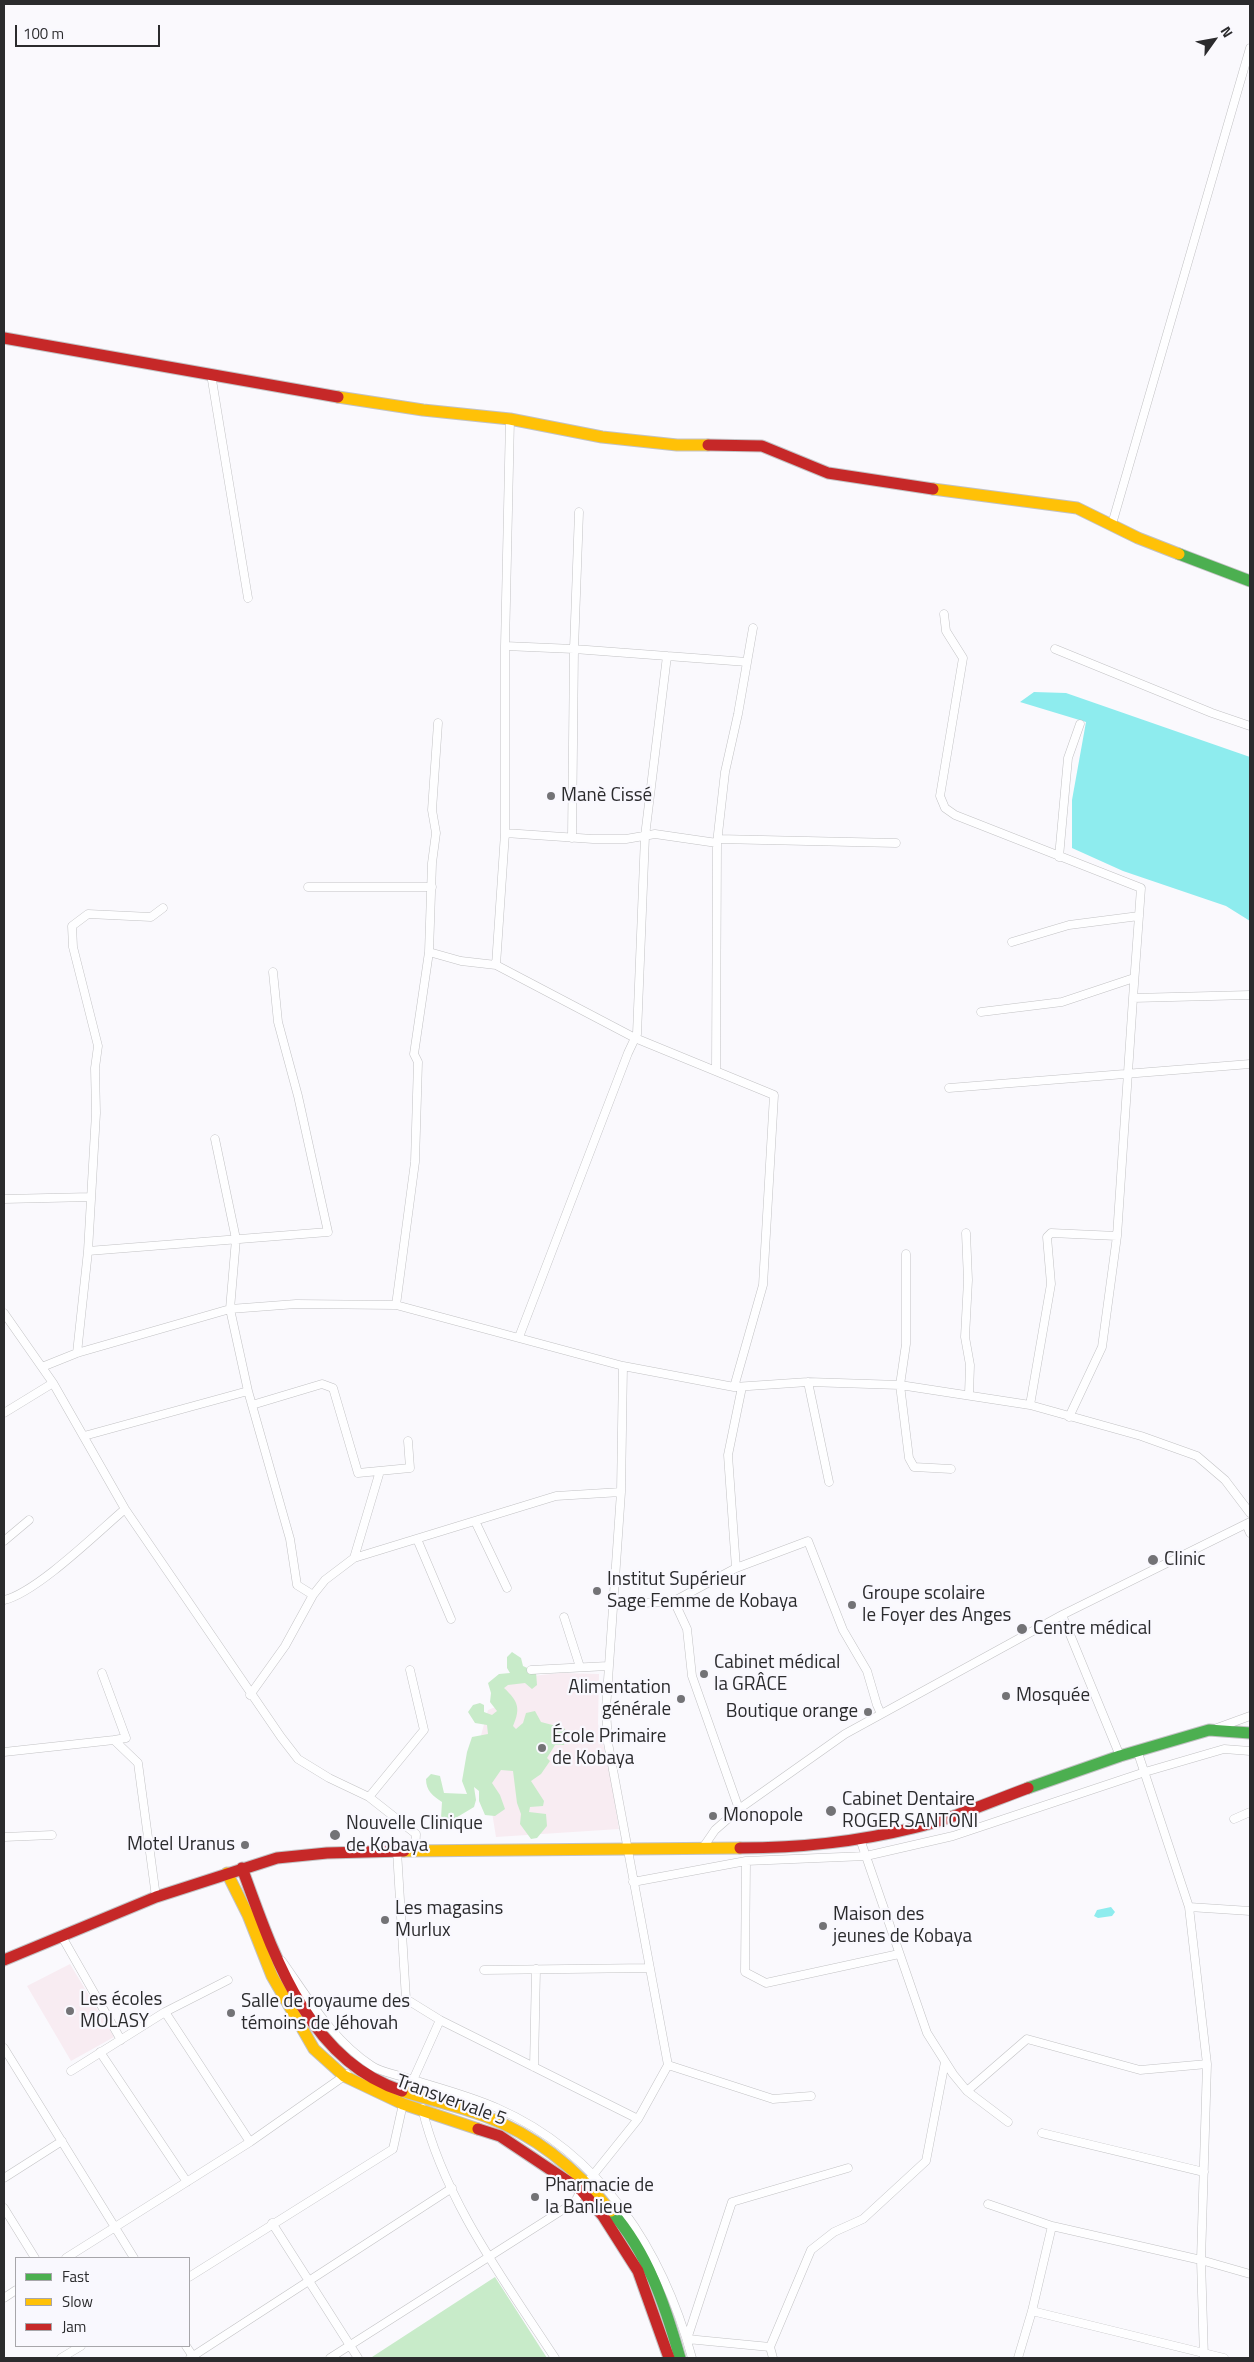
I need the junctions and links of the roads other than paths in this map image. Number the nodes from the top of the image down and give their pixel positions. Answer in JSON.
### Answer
{"nodes":[{"id":1,"x":1250,"y":48,"type":"edge"},
{"id":2,"x":4,"y":338,"type":"edge"},
{"id":3,"x":211,"y":374,"type":"junction"},
{"id":4,"x":510,"y":419,"type":"junction"},
{"id":5,"x":578,"y":512,"type":"dead end"},
{"id":6,"x":1112,"y":524,"type":"junction"},
{"id":7,"x":1250,"y":581,"type":"edge"},
{"id":8,"x":248,"y":598,"type":"dead end"},
{"id":9,"x":944,"y":614,"type":"dead end"},
{"id":10,"x":753,"y":628,"type":"dead end"},
{"id":11,"x":505,"y":646,"type":"junction"},
{"id":12,"x":574,"y":648,"type":"junction"},
{"id":13,"x":1055,"y":649,"type":"dead end"},
{"id":14,"x":667,"y":656,"type":"junction"},
{"id":15,"x":747,"y":662,"type":"junction"},
{"id":16,"x":438,"y":723,"type":"dead end"},
{"id":17,"x":1080,"y":724,"type":"dead end"},
{"id":18,"x":1250,"y":726,"type":"edge"},
{"id":19,"x":505,"y":833,"type":"junction"},
{"id":20,"x":645,"y":836,"type":"junction"},
{"id":21,"x":572,"y":838,"type":"junction"},
{"id":22,"x":718,"y":841,"type":"junction"},
{"id":23,"x":896,"y":843,"type":"dead end"},
{"id":24,"x":1060,"y":857,"type":"junction"},
{"id":25,"x":308,"y":887,"type":"dead end"},
{"id":26,"x":432,"y":887,"type":"junction"},
{"id":27,"x":163,"y":908,"type":"dead end"},
{"id":28,"x":1139,"y":916,"type":"junction"},
{"id":29,"x":1012,"y":942,"type":"dead end"},
{"id":30,"x":429,"y":952,"type":"junction"},
{"id":31,"x":496,"y":965,"type":"junction"},
{"id":32,"x":273,"y":972,"type":"dead end"},
{"id":33,"x":1134,"y":978,"type":"junction"},
{"id":34,"x":1250,"y":996,"type":"edge"},
{"id":35,"x":1133,"y":998,"type":"junction"},
{"id":36,"x":981,"y":1012,"type":"dead end"},
{"id":37,"x":635,"y":1038,"type":"junction"},
{"id":38,"x":1250,"y":1064,"type":"edge"},
{"id":39,"x":716,"y":1071,"type":"junction"},
{"id":40,"x":1127,"y":1073,"type":"junction"},
{"id":41,"x":949,"y":1088,"type":"dead end"},
{"id":42,"x":215,"y":1139,"type":"dead end"},
{"id":43,"x":92,"y":1197,"type":"junction"},
{"id":44,"x":4,"y":1199,"type":"edge"},
{"id":45,"x":966,"y":1233,"type":"dead end"},
{"id":46,"x":1116,"y":1236,"type":"junction"},
{"id":47,"x":236,"y":1239,"type":"junction"},
{"id":48,"x":88,"y":1251,"type":"junction"},
{"id":49,"x":906,"y":1254,"type":"dead end"},
{"id":50,"x":396,"y":1305,"type":"junction"},
{"id":51,"x":230,"y":1309,"type":"junction"},
{"id":52,"x":4,"y":1313,"type":"edge"},
{"id":53,"x":519,"y":1337,"type":"junction"},
{"id":54,"x":77,"y":1353,"type":"junction"},
{"id":55,"x":623,"y":1366,"type":"junction"},
{"id":56,"x":42,"y":1367,"type":"junction"},
{"id":57,"x":808,"y":1382,"type":"junction"},
{"id":58,"x":53,"y":1383,"type":"junction"},
{"id":59,"x":900,"y":1385,"type":"junction"},
{"id":60,"x":738,"y":1387,"type":"junction"},
{"id":61,"x":248,"y":1392,"type":"junction"},
{"id":62,"x":969,"y":1394,"type":"junction"},
{"id":63,"x":252,"y":1405,"type":"junction"},
{"id":64,"x":1030,"y":1405,"type":"junction"},
{"id":65,"x":4,"y":1413,"type":"edge"},
{"id":66,"x":1069,"y":1417,"type":"junction"},
{"id":67,"x":84,"y":1436,"type":"junction"},
{"id":68,"x":408,"y":1441,"type":"dead end"},
{"id":69,"x":951,"y":1469,"type":"dead end"},
{"id":70,"x":380,"y":1471,"type":"junction"},
{"id":71,"x":829,"y":1482,"type":"dead end"},
{"id":72,"x":621,"y":1492,"type":"junction"},
{"id":73,"x":125,"y":1509,"type":"junction"},
{"id":74,"x":1250,"y":1513,"type":"edge"},
{"id":75,"x":29,"y":1520,"type":"dead end"},
{"id":76,"x":474,"y":1521,"type":"junction"},
{"id":77,"x":1248,"y":1523,"type":"edge"},
{"id":78,"x":1250,"y":1533,"type":"edge"},
{"id":79,"x":417,"y":1539,"type":"junction"},
{"id":80,"x":4,"y":1541,"type":"edge"},
{"id":81,"x":354,"y":1558,"type":"junction"},
{"id":82,"x":736,"y":1568,"type":"junction"},
{"id":83,"x":508,"y":1588,"type":"dead end"},
{"id":84,"x":313,"y":1595,"type":"junction"},
{"id":85,"x":4,"y":1600,"type":"edge"},
{"id":86,"x":674,"y":1601,"type":"junction"},
{"id":87,"x":613,"y":1605,"type":"junction"},
{"id":88,"x":1062,"y":1615,"type":"junction"},
{"id":89,"x":564,"y":1618,"type":"dead end"},
{"id":90,"x":451,"y":1619,"type":"dead end"},
{"id":91,"x":608,"y":1666,"type":"junction"},
{"id":92,"x":580,"y":1667,"type":"junction"},
{"id":93,"x":410,"y":1670,"type":"dead end"},
{"id":94,"x":531,"y":1670,"type":"dead end"},
{"id":95,"x":102,"y":1673,"type":"dead end"},
{"id":96,"x":250,"y":1695,"type":"junction"},
{"id":97,"x":881,"y":1714,"type":"junction"},
{"id":98,"x":1250,"y":1716,"type":"edge"},
{"id":99,"x":1209,"y":1730,"type":"junction"},
{"id":100,"x":1250,"y":1733,"type":"edge"},
{"id":101,"x":114,"y":1740,"type":"junction"},
{"id":102,"x":1137,"y":1750,"type":"junction"},
{"id":103,"x":1250,"y":1750,"type":"edge"},
{"id":104,"x":4,"y":1752,"type":"edge"},
{"id":105,"x":1120,"y":1756,"type":"junction"},
{"id":106,"x":1145,"y":1772,"type":"junction"},
{"id":107,"x":369,"y":1798,"type":"junction"},
{"id":108,"x":739,"y":1808,"type":"junction"},
{"id":109,"x":1250,"y":1812,"type":"edge"},
{"id":110,"x":1234,"y":1819,"type":"dead end"},
{"id":111,"x":52,"y":1835,"type":"dead end"},
{"id":112,"x":4,"y":1837,"type":"edge"},
{"id":113,"x":860,"y":1839,"type":"junction"},
{"id":114,"x":702,"y":1849,"type":"junction"},
{"id":115,"x":627,"y":1850,"type":"junction"},
{"id":116,"x":397,"y":1851,"type":"junction"},
{"id":117,"x":415,"y":1851,"type":"junction"},
{"id":118,"x":866,"y":1856,"type":"junction"},
{"id":119,"x":746,"y":1861,"type":"junction"},
{"id":120,"x":242,"y":1868,"type":"junction"},
{"id":121,"x":227,"y":1873,"type":"junction"},
{"id":122,"x":633,"y":1882,"type":"junction"},
{"id":123,"x":156,"y":1896,"type":"junction"},
{"id":124,"x":1189,"y":1907,"type":"junction"},
{"id":125,"x":1250,"y":1911,"type":"edge"},
{"id":126,"x":257,"y":1912,"type":"junction"},
{"id":127,"x":60,"y":1935,"type":"junction"},
{"id":128,"x":899,"y":1954,"type":"junction"},
{"id":129,"x":4,"y":1960,"type":"edge"},
{"id":130,"x":650,"y":1968,"type":"junction"},
{"id":131,"x":484,"y":1970,"type":"dead end"},
{"id":132,"x":536,"y":1970,"type":"junction"},
{"id":133,"x":228,"y":1980,"type":"dead end"},
{"id":134,"x":165,"y":2012,"type":"junction"},
{"id":135,"x":440,"y":2020,"type":"junction"},
{"id":136,"x":121,"y":2040,"type":"junction"},
{"id":137,"x":4,"y":2048,"type":"edge"},
{"id":138,"x":100,"y":2052,"type":"junction"},
{"id":139,"x":944,"y":2062,"type":"junction"},
{"id":140,"x":1207,"y":2064,"type":"junction"},
{"id":141,"x":668,"y":2065,"type":"junction"},
{"id":142,"x":534,"y":2067,"type":"junction"},
{"id":143,"x":354,"y":2068,"type":"junction"},
{"id":144,"x":71,"y":2071,"type":"dead end"},
{"id":145,"x":344,"y":2076,"type":"junction"},
{"id":146,"x":413,"y":2080,"type":"junction"},
{"id":147,"x":967,"y":2091,"type":"junction"},
{"id":148,"x":811,"y":2096,"type":"dead end"},
{"id":149,"x":403,"y":2104,"type":"junction"},
{"id":150,"x":422,"y":2108,"type":"junction"},
{"id":151,"x":638,"y":2119,"type":"junction"},
{"id":152,"x":1008,"y":2122,"type":"dead end"},
{"id":153,"x":1042,"y":2133,"type":"dead end"},
{"id":154,"x":62,"y":2141,"type":"junction"},
{"id":155,"x":250,"y":2142,"type":"junction"},
{"id":156,"x":848,"y":2168,"type":"dead end"},
{"id":157,"x":1204,"y":2172,"type":"junction"},
{"id":158,"x":4,"y":2178,"type":"edge"},
{"id":159,"x":188,"y":2182,"type":"junction"},
{"id":160,"x":588,"y":2182,"type":"junction"},
{"id":161,"x":452,"y":2188,"type":"junction"},
{"id":162,"x":988,"y":2204,"type":"dead end"},
{"id":163,"x":4,"y":2208,"type":"edge"},
{"id":164,"x":272,"y":2223,"type":"junction"},
{"id":165,"x":115,"y":2226,"type":"junction"},
{"id":166,"x":1052,"y":2226,"type":"junction"},
{"id":167,"x":34,"y":2257,"type":"edge"},
{"id":168,"x":68,"y":2257,"type":"edge"},
{"id":169,"x":133,"y":2257,"type":"edge"},
{"id":170,"x":489,"y":2257,"type":"junction"},
{"id":171,"x":1201,"y":2260,"type":"junction"},
{"id":172,"x":1250,"y":2274,"type":"edge"},
{"id":173,"x":190,"y":2276,"type":"edge"},
{"id":174,"x":309,"y":2282,"type":"junction"},
{"id":175,"x":15,"y":2291,"type":"edge"},
{"id":176,"x":4,"y":2298,"type":"edge"},
{"id":177,"x":1032,"y":2311,"type":"junction"},
{"id":178,"x":686,"y":2339,"type":"junction"},
{"id":179,"x":350,"y":2346,"type":"junction"},
{"id":180,"x":79,"y":2347,"type":"edge"},
{"id":181,"x":770,"y":2347,"type":"junction"},
{"id":182,"x":1204,"y":2356,"type":"edge"},
{"id":183,"x":61,"y":2358,"type":"edge"},
{"id":184,"x":192,"y":2358,"type":"edge"},
{"id":185,"x":330,"y":2358,"type":"edge"},
{"id":186,"x":358,"y":2358,"type":"edge"},
{"id":187,"x":555,"y":2358,"type":"edge"},
{"id":188,"x":669,"y":2358,"type":"edge"},
{"id":189,"x":680,"y":2358,"type":"edge"},
{"id":190,"x":692,"y":2358,"type":"edge"},
{"id":191,"x":773,"y":2358,"type":"edge"},
{"id":192,"x":1018,"y":2358,"type":"edge"},
{"id":193,"x":1224,"y":2358,"type":"edge"}],
"edges":[{"from":1,"to":6,"type":"street"},
{"from":2,"to":3,"type":"main road"},
{"from":3,"to":4,"type":"main road"},
{"from":3,"to":8,"type":"street"},
{"from":4,"to":6,"type":"main road"},
{"from":4,"to":11,"type":"street"},
{"from":5,"to":12,"type":"street"},
{"from":6,"to":7,"type":"main road"},
{"from":9,"to":24,"type":"street"},
{"from":10,"to":15,"type":"street"},
{"from":11,"to":12,"type":"street"},
{"from":11,"to":19,"type":"street"},
{"from":12,"to":14,"type":"street"},
{"from":12,"to":21,"type":"street"},
{"from":13,"to":18,"type":"street"},
{"from":14,"to":15,"type":"street"},
{"from":14,"to":20,"type":"street"},
{"from":15,"to":22,"type":"street"},
{"from":16,"to":26,"type":"street"},
{"from":17,"to":24,"type":"street"},
{"from":19,"to":21,"type":"street"},
{"from":19,"to":31,"type":"street"},
{"from":20,"to":21,"type":"street"},
{"from":20,"to":22,"type":"street"},
{"from":20,"to":37,"type":"street"},
{"from":22,"to":23,"type":"street"},
{"from":22,"to":39,"type":"street"},
{"from":24,"to":28,"type":"street"},
{"from":25,"to":26,"type":"street"},
{"from":26,"to":30,"type":"street"},
{"from":27,"to":43,"type":"street"},
{"from":28,"to":29,"type":"street"},
{"from":28,"to":33,"type":"street"},
{"from":30,"to":31,"type":"street"},
{"from":30,"to":50,"type":"street"},
{"from":31,"to":37,"type":"street"},
{"from":32,"to":47,"type":"street"},
{"from":33,"to":35,"type":"street"},
{"from":33,"to":36,"type":"street"},
{"from":34,"to":35,"type":"street"},
{"from":35,"to":40,"type":"street"},
{"from":37,"to":39,"type":"street"},
{"from":37,"to":53,"type":"street"},
{"from":38,"to":40,"type":"street"},
{"from":39,"to":60,"type":"street"},
{"from":40,"to":41,"type":"street"},
{"from":40,"to":46,"type":"street"},
{"from":42,"to":47,"type":"street"},
{"from":43,"to":44,"type":"street"},
{"from":43,"to":48,"type":"street"},
{"from":45,"to":62,"type":"street"},
{"from":46,"to":64,"type":"street"},
{"from":46,"to":66,"type":"street"},
{"from":47,"to":48,"type":"street"},
{"from":47,"to":51,"type":"street"},
{"from":48,"to":54,"type":"street"},
{"from":49,"to":59,"type":"street"},
{"from":50,"to":51,"type":"street"},
{"from":50,"to":53,"type":"street"},
{"from":51,"to":54,"type":"street"},
{"from":51,"to":61,"type":"street"},
{"from":52,"to":56,"type":"street"},
{"from":53,"to":55,"type":"street"},
{"from":54,"to":56,"type":"street"},
{"from":55,"to":60,"type":"street"},
{"from":55,"to":72,"type":"street"},
{"from":56,"to":58,"type":"street"},
{"from":57,"to":59,"type":"street"},
{"from":57,"to":60,"type":"street"},
{"from":57,"to":71,"type":"street"},
{"from":58,"to":65,"type":"street"},
{"from":58,"to":67,"type":"street"},
{"from":59,"to":62,"type":"street"},
{"from":59,"to":69,"type":"street"},
{"from":60,"to":82,"type":"street"},
{"from":61,"to":63,"type":"street"},
{"from":61,"to":67,"type":"street"},
{"from":62,"to":64,"type":"street"},
{"from":63,"to":70,"type":"street"},
{"from":63,"to":84,"type":"street"},
{"from":64,"to":66,"type":"street"},
{"from":66,"to":74,"type":"street"},
{"from":67,"to":73,"type":"street"},
{"from":68,"to":70,"type":"street"},
{"from":70,"to":81,"type":"street"},
{"from":72,"to":76,"type":"street"},
{"from":72,"to":87,"type":"street"},
{"from":73,"to":85,"type":"street"},
{"from":73,"to":96,"type":"street"},
{"from":75,"to":80,"type":"street"},
{"from":76,"to":79,"type":"street"},
{"from":76,"to":83,"type":"street"},
{"from":77,"to":78,"type":"street"},
{"from":77,"to":88,"type":"street"},
{"from":79,"to":81,"type":"street"},
{"from":79,"to":90,"type":"street"},
{"from":81,"to":84,"type":"street"},
{"from":82,"to":86,"type":"street"},
{"from":82,"to":97,"type":"street"},
{"from":84,"to":96,"type":"street"},
{"from":86,"to":87,"type":"street"},
{"from":86,"to":108,"type":"street"},
{"from":87,"to":91,"type":"street"},
{"from":88,"to":97,"type":"street"},
{"from":88,"to":105,"type":"street"},
{"from":89,"to":92,"type":"street"},
{"from":91,"to":92,"type":"street"},
{"from":91,"to":115,"type":"street"},
{"from":92,"to":94,"type":"street"},
{"from":93,"to":107,"type":"street"},
{"from":95,"to":101,"type":"street"},
{"from":96,"to":107,"type":"street"},
{"from":97,"to":108,"type":"street"},
{"from":98,"to":99,"type":"street"},
{"from":99,"to":100,"type":"main road"},
{"from":99,"to":102,"type":"main road"},
{"from":101,"to":104,"type":"street"},
{"from":101,"to":123,"type":"street"},
{"from":102,"to":105,"type":"main road"},
{"from":102,"to":106,"type":"street"},
{"from":103,"to":106,"type":"street"},
{"from":105,"to":113,"type":"main road"},
{"from":106,"to":118,"type":"street"},
{"from":106,"to":124,"type":"street"},
{"from":107,"to":117,"type":"street"},
{"from":108,"to":114,"type":"street"},
{"from":109,"to":110,"type":"street"},
{"from":111,"to":112,"type":"street"},
{"from":113,"to":114,"type":"main road"},
{"from":113,"to":118,"type":"street"},
{"from":114,"to":115,"type":"main road"},
{"from":115,"to":117,"type":"main road"},
{"from":115,"to":122,"type":"street"},
{"from":116,"to":117,"type":"main road"},
{"from":116,"to":120,"type":"main road"},
{"from":116,"to":135,"type":"street"},
{"from":118,"to":119,"type":"street"},
{"from":118,"to":128,"type":"street"},
{"from":119,"to":122,"type":"street"},
{"from":119,"to":128,"type":"street"},
{"from":120,"to":121,"type":"main road"},
{"from":120,"to":126,"type":"main road","name":"Transvervale 5"},
{"from":121,"to":123,"type":"main road"},
{"from":121,"to":145,"type":"main road","name":"Transvervale 5"},
{"from":122,"to":130,"type":"street"},
{"from":123,"to":127,"type":"main road"},
{"from":124,"to":125,"type":"street"},
{"from":124,"to":140,"type":"street"},
{"from":126,"to":143,"type":"main road","name":"Transvervale 5"},
{"from":126,"to":146,"type":"street","name":"Transvervale 5"},
{"from":127,"to":129,"type":"main road"},
{"from":127,"to":136,"type":"street"},
{"from":128,"to":139,"type":"street"},
{"from":130,"to":132,"type":"street"},
{"from":130,"to":141,"type":"street"},
{"from":131,"to":132,"type":"street"},
{"from":132,"to":142,"type":"street"},
{"from":133,"to":134,"type":"street"},
{"from":134,"to":136,"type":"street"},
{"from":134,"to":155,"type":"street"},
{"from":135,"to":142,"type":"street"},
{"from":135,"to":146,"type":"street"},
{"from":136,"to":138,"type":"street"},
{"from":137,"to":154,"type":"street"},
{"from":138,"to":144,"type":"street"},
{"from":138,"to":159,"type":"street"},
{"from":139,"to":147,"type":"street"},
{"from":139,"to":181,"type":"street"},
{"from":140,"to":147,"type":"street"},
{"from":140,"to":157,"type":"street"},
{"from":141,"to":148,"type":"street"},
{"from":141,"to":151,"type":"street"},
{"from":142,"to":151,"type":"street"},
{"from":143,"to":145,"type":"street"},
{"from":143,"to":160,"type":"main road","name":"Transvervale 5"},
{"from":145,"to":149,"type":"main road","name":"Transvervale 5"},
{"from":145,"to":155,"type":"street"},
{"from":146,"to":160,"type":"street","name":"Transvervale 5"},
{"from":147,"to":152,"type":"street"},
{"from":149,"to":150,"type":"main road","name":"Transvervale 5"},
{"from":149,"to":164,"type":"street"},
{"from":150,"to":160,"type":"main road","name":"Transvervale 5"},
{"from":150,"to":161,"type":"street"},
{"from":151,"to":160,"type":"street"},
{"from":153,"to":157,"type":"street"},
{"from":154,"to":158,"type":"street"},
{"from":154,"to":165,"type":"street"},
{"from":155,"to":159,"type":"street"},
{"from":156,"to":178,"type":"street"},
{"from":157,"to":171,"type":"street"},
{"from":159,"to":165,"type":"street"},
{"from":160,"to":170,"type":"street"},
{"from":160,"to":178,"type":"street","name":"Transvervale 5"},
{"from":160,"to":188,"type":"main road","name":"Transvervale 5"},
{"from":160,"to":189,"type":"main road","name":"Transvervale 5"},
{"from":161,"to":170,"type":"street"},
{"from":161,"to":174,"type":"street"},
{"from":162,"to":166,"type":"street"},
{"from":163,"to":167,"type":"street"},
{"from":164,"to":173,"type":"street"},
{"from":164,"to":174,"type":"street"},
{"from":165,"to":168,"type":"street"},
{"from":165,"to":169,"type":"street"},
{"from":166,"to":171,"type":"street"},
{"from":166,"to":177,"type":"street"},
{"from":170,"to":179,"type":"street"},
{"from":170,"to":187,"type":"street"},
{"from":171,"to":172,"type":"street"},
{"from":171,"to":182,"type":"street"},
{"from":174,"to":179,"type":"street"},
{"from":174,"to":184,"type":"street"},
{"from":175,"to":176,"type":"street"},
{"from":177,"to":182,"type":"street"},
{"from":177,"to":192,"type":"street"},
{"from":178,"to":181,"type":"street"},
{"from":178,"to":190,"type":"street","name":"Transvervale 5"},
{"from":179,"to":185,"type":"street"},
{"from":179,"to":186,"type":"street"},
{"from":180,"to":183,"type":"street"},
{"from":181,"to":191,"type":"street"},
{"from":182,"to":193,"type":"street"}]}
